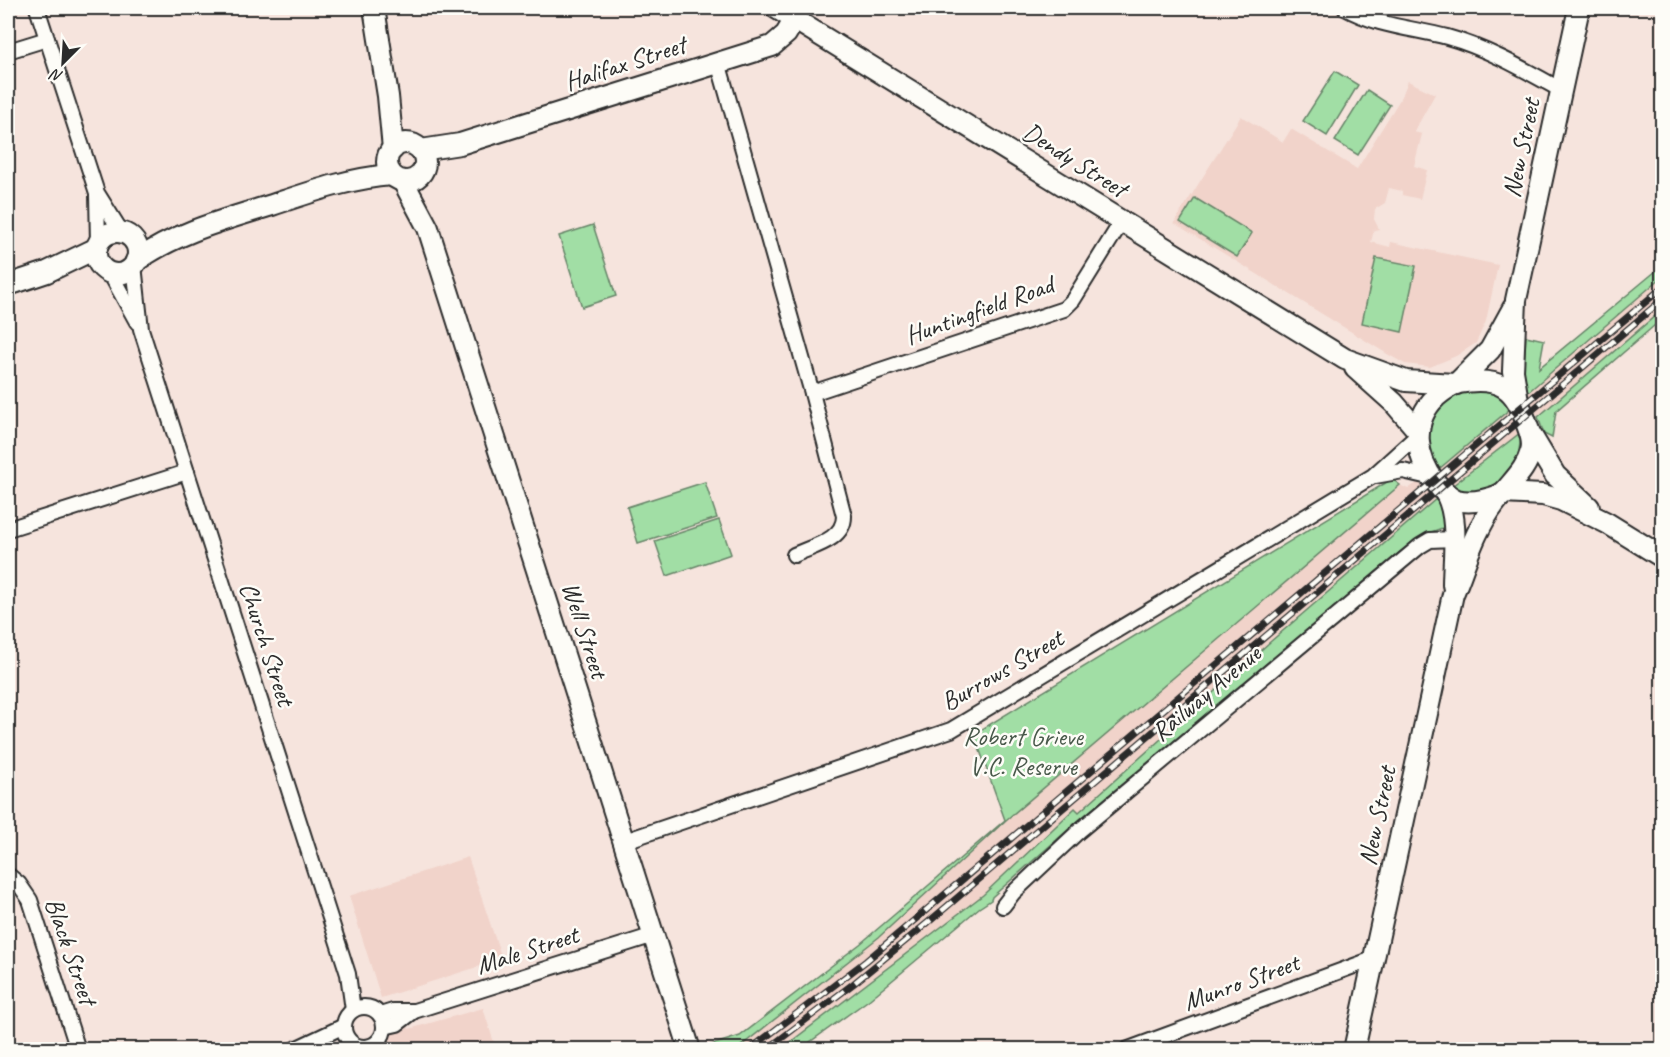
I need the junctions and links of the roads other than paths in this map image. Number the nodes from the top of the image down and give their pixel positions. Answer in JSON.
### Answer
{"nodes":[{"id":1,"x":37,"y":8,"type":"edge"},
{"id":2,"x":374,"y":8,"type":"edge"},
{"id":3,"x":776,"y":8,"type":"edge"},
{"id":4,"x":1345,"y":8,"type":"edge"},
{"id":5,"x":1578,"y":8,"type":"edge"},
{"id":6,"x":795,"y":19,"type":"junction"},
{"id":7,"x":47,"y":39,"type":"junction"},
{"id":8,"x":8,"y":51,"type":"edge"},
{"id":9,"x":718,"y":62,"type":"junction"},
{"id":10,"x":1561,"y":90,"type":"junction"},
{"id":11,"x":406,"y":163,"type":"junction"},
{"id":12,"x":97,"y":193,"type":"junction"},
{"id":13,"x":1122,"y":221,"type":"junction"},
{"id":14,"x":189,"y":231,"type":"junction"},
{"id":15,"x":126,"y":235,"type":"junction"},
{"id":16,"x":101,"y":258,"type":"junction"},
{"id":17,"x":135,"y":263,"type":"junction"},
{"id":18,"x":8,"y":285,"type":"edge"},
{"id":19,"x":1516,"y":300,"type":"junction"},
{"id":20,"x":141,"y":329,"type":"junction"},
{"id":21,"x":1344,"y":358,"type":"junction"},
{"id":22,"x":1455,"y":384,"type":"junction"},
{"id":23,"x":812,"y":393,"type":"junction"},
{"id":24,"x":1518,"y":401,"type":"junction"},
{"id":25,"x":1530,"y":431,"type":"junction"},
{"id":26,"x":1418,"y":434,"type":"junction"},
{"id":27,"x":186,"y":472,"type":"junction"},
{"id":28,"x":1373,"y":476,"type":"junction"},
{"id":29,"x":1438,"y":485,"type":"junction"},
{"id":30,"x":1502,"y":494,"type":"junction"},
{"id":31,"x":1607,"y":523,"type":"junction"},
{"id":32,"x":8,"y":529,"type":"edge"},
{"id":33,"x":1453,"y":539,"type":"junction"},
{"id":34,"x":1474,"y":543,"type":"junction"},
{"id":35,"x":794,"y":555,"type":"dead end"},
{"id":36,"x":1662,"y":557,"type":"edge"},
{"id":37,"x":1453,"y":594,"type":"junction"},
{"id":38,"x":624,"y":841,"type":"junction"},
{"id":39,"x":8,"y":875,"type":"edge"},
{"id":40,"x":1003,"y":906,"type":"dead end"},
{"id":41,"x":654,"y":934,"type":"junction"},
{"id":42,"x":1373,"y":959,"type":"junction"},
{"id":43,"x":348,"y":974,"type":"junction"},
{"id":44,"x":367,"y":1007,"type":"junction"},
{"id":45,"x":353,"y":1010,"type":"junction"},
{"id":46,"x":382,"y":1021,"type":"junction"},
{"id":47,"x":344,"y":1026,"type":"junction"},
{"id":48,"x":365,"y":1046,"type":"edge"},
{"id":49,"x":297,"y":1048,"type":"edge"},
{"id":50,"x":78,"y":1050,"type":"edge"},
{"id":51,"x":690,"y":1050,"type":"edge"},
{"id":52,"x":1126,"y":1050,"type":"edge"},
{"id":53,"x":1354,"y":1050,"type":"edge"}],
"edges":[{"from":1,"to":7,"type":"street","name":"Church Street"},
{"from":2,"to":11,"type":"street","name":"Well Street"},
{"from":3,"to":6,"type":"street","name":"Dendy Street"},
{"from":4,"to":10,"type":"street"},
{"from":5,"to":10,"type":"street","name":"New Street"},
{"from":6,"to":9,"type":"street","name":"Halifax Street"},
{"from":6,"to":13,"type":"street","name":"Dendy Street"},
{"from":7,"to":8,"type":"street"},
{"from":7,"to":12,"type":"street","name":"Church Street"},
{"from":9,"to":11,"type":"street","name":"Halifax Street"},
{"from":9,"to":23,"type":"street"},
{"from":10,"to":19,"type":"street","name":"New Street"},
{"from":11,"to":14,"type":"street","name":"Halifax Street"},
{"from":11,"to":38,"type":"street","name":"Well Street"},
{"from":12,"to":15,"type":"street","name":"Church Street"},
{"from":12,"to":16,"type":"street","name":"Church Street"},
{"from":13,"to":21,"type":"street","name":"Dendy Street"},
{"from":13,"to":23,"type":"street","name":"Huntingfield Road"},
{"from":14,"to":15,"type":"street","name":"Halifax Street"},
{"from":14,"to":17,"type":"street","name":"Halifax Street"},
{"from":15,"to":16,"type":"street"},
{"from":15,"to":17,"type":"street"},
{"from":16,"to":17,"type":"street"},
{"from":16,"to":18,"type":"street"},
{"from":16,"to":20,"type":"street","name":"Church Street"},
{"from":17,"to":20,"type":"street","name":"Church Street"},
{"from":19,"to":22,"type":"street","name":"New Street"},
{"from":19,"to":24,"type":"street","name":"New Street"},
{"from":20,"to":27,"type":"street","name":"Church Street"},
{"from":21,"to":22,"type":"street","name":"Dendy Street"},
{"from":21,"to":26,"type":"street","name":"Dendy Street"},
{"from":22,"to":24,"type":"street"},
{"from":22,"to":26,"type":"street"},
{"from":23,"to":35,"type":"street"},
{"from":24,"to":25,"type":"street"},
{"from":25,"to":30,"type":"street"},
{"from":25,"to":31,"type":"street"},
{"from":26,"to":28,"type":"street","name":"Burrows Street"},
{"from":26,"to":29,"type":"street"},
{"from":27,"to":32,"type":"street"},
{"from":27,"to":43,"type":"street","name":"Church Street"},
{"from":28,"to":29,"type":"street","name":"Burrows Street"},
{"from":28,"to":38,"type":"street","name":"Burrows Street"},
{"from":29,"to":30,"type":"street"},
{"from":29,"to":33,"type":"street","name":"New Street"},
{"from":30,"to":31,"type":"street"},
{"from":30,"to":34,"type":"street","name":"New Street"},
{"from":31,"to":36,"type":"street"},
{"from":33,"to":34,"type":"street"},
{"from":33,"to":37,"type":"street","name":"New Street"},
{"from":33,"to":40,"type":"street","name":"Railway Avenue"},
{"from":34,"to":37,"type":"street","name":"New Street"},
{"from":37,"to":42,"type":"street","name":"New Street"},
{"from":38,"to":41,"type":"street","name":"Well Street"},
{"from":39,"to":50,"type":"street","name":"Black Street"},
{"from":41,"to":46,"type":"street","name":"Male Street"},
{"from":41,"to":51,"type":"street","name":"Well Street"},
{"from":42,"to":52,"type":"street","name":"Munro Street"},
{"from":42,"to":53,"type":"street","name":"New Street"},
{"from":43,"to":44,"type":"street","name":"Church Street"},
{"from":43,"to":45,"type":"street","name":"Church Street"},
{"from":44,"to":45,"type":"street"},
{"from":44,"to":46,"type":"street"},
{"from":45,"to":47,"type":"street"},
{"from":46,"to":48,"type":"street"},
{"from":47,"to":48,"type":"street"},
{"from":47,"to":49,"type":"street"},
{"from":48,"to":49,"type":"street"}]}
